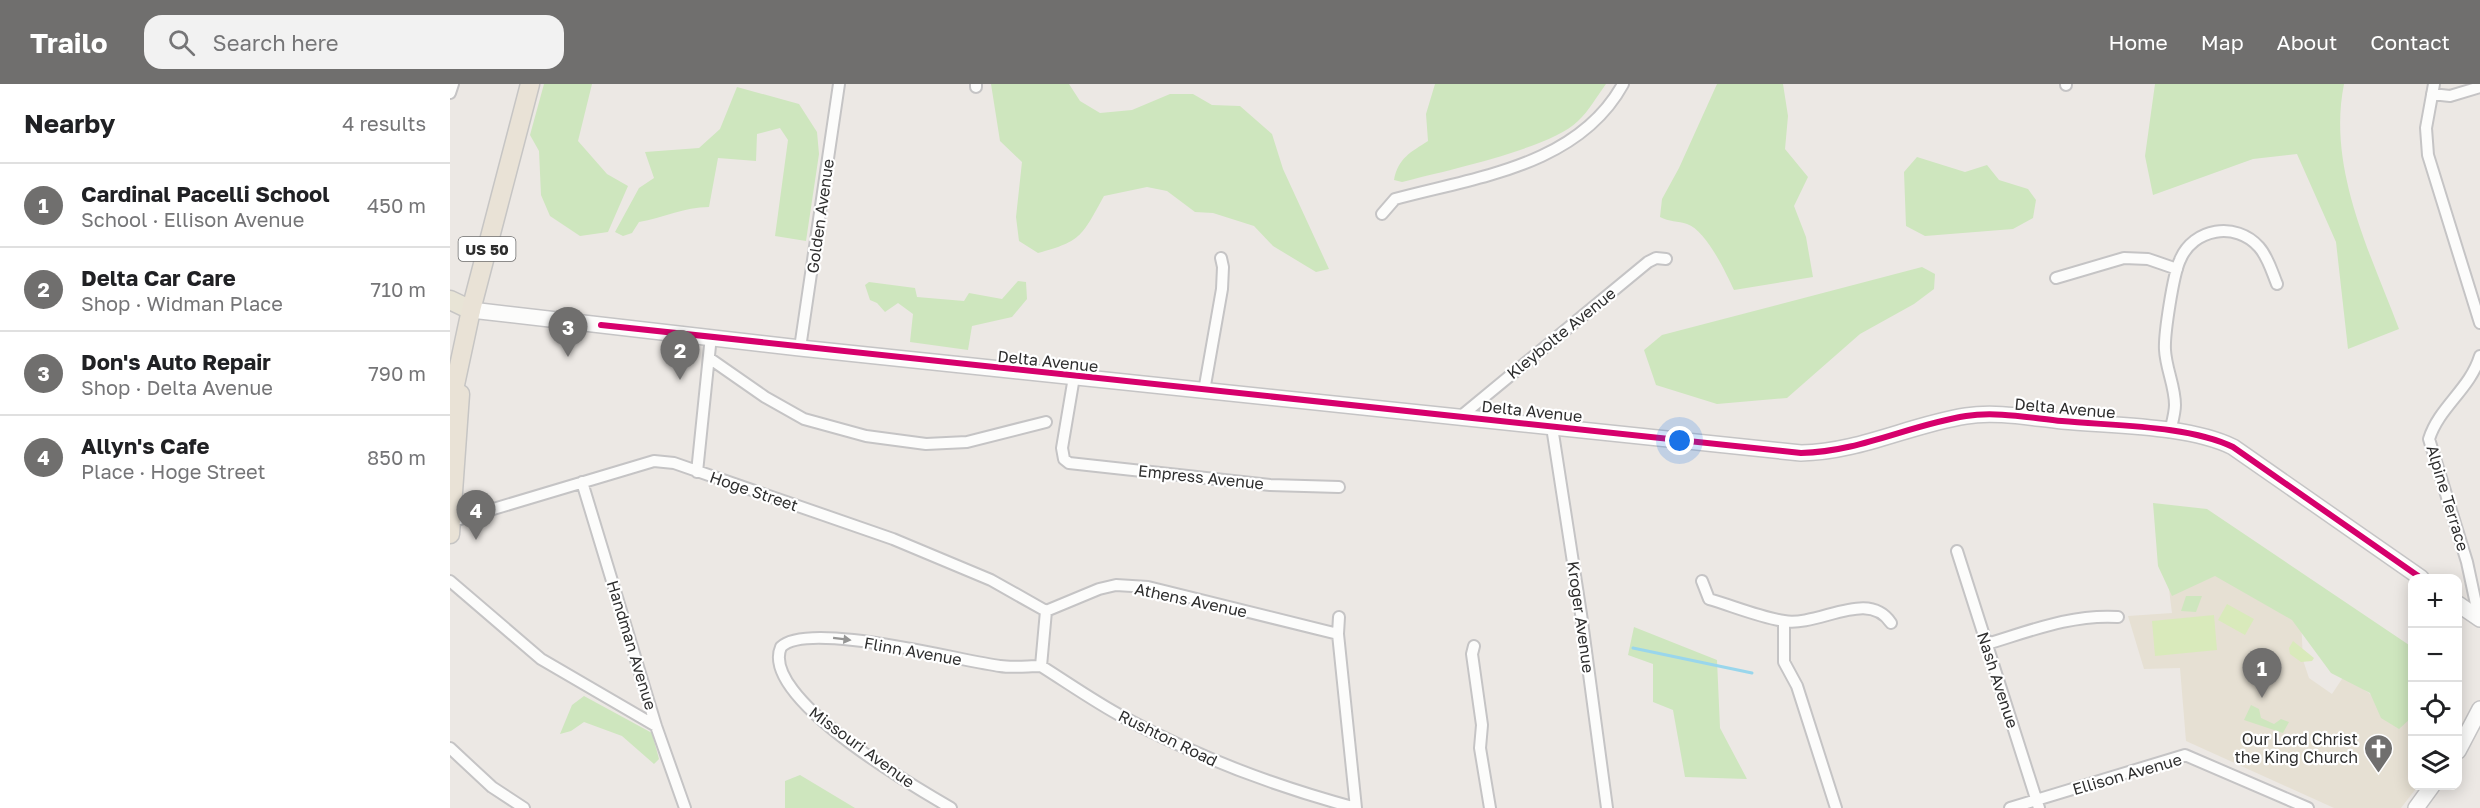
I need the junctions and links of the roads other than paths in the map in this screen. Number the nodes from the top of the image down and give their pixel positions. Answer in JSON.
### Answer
{"nodes":[{"id":1,"x":453,"y":84,"type":"edge"},
{"id":2,"x":530,"y":84,"type":"edge"},
{"id":3,"x":839,"y":84,"type":"edge"},
{"id":4,"x":1623,"y":84,"type":"edge"},
{"id":5,"x":2480,"y":87,"type":"edge"},
{"id":6,"x":2433,"y":89,"type":"edge"},
{"id":7,"x":450,"y":93,"type":"edge"},
{"id":8,"x":1382,"y":214,"type":"dead end"},
{"id":9,"x":1221,"y":258,"type":"dead end"},
{"id":10,"x":1666,"y":259,"type":"dead end"},
{"id":11,"x":2177,"y":269,"type":"junction"},
{"id":12,"x":2056,"y":278,"type":"dead end"},
{"id":13,"x":2277,"y":284,"type":"dead end"},
{"id":14,"x":450,"y":300,"type":"edge"},
{"id":15,"x":471,"y":310,"type":"junction"},
{"id":16,"x":450,"y":313,"type":"edge"},
{"id":17,"x":2480,"y":323,"type":"edge"},
{"id":18,"x":711,"y":336,"type":"junction"},
{"id":19,"x":800,"y":348,"type":"junction"},
{"id":20,"x":462,"y":350,"type":"junction"},
{"id":21,"x":2480,"y":356,"type":"edge"},
{"id":22,"x":709,"y":358,"type":"junction"},
{"id":23,"x":1074,"y":377,"type":"junction"},
{"id":24,"x":1204,"y":391,"type":"junction"},
{"id":25,"x":450,"y":408,"type":"edge"},
{"id":26,"x":1460,"y":417,"type":"junction"},
{"id":27,"x":1046,"y":422,"type":"dead end"},
{"id":28,"x":1552,"y":427,"type":"junction"},
{"id":29,"x":2170,"y":432,"type":"junction"},
{"id":30,"x":450,"y":453,"type":"edge"},
{"id":31,"x":697,"y":472,"type":"junction"},
{"id":32,"x":582,"y":482,"type":"junction"},
{"id":33,"x":450,"y":487,"type":"edge"},
{"id":34,"x":1339,"y":487,"type":"dead end"},
{"id":35,"x":450,"y":522,"type":"edge"},
{"id":36,"x":1957,"y":551,"type":"dead end"},
{"id":37,"x":2414,"y":574,"type":"edge"},
{"id":38,"x":450,"y":581,"type":"edge"},
{"id":39,"x":1702,"y":581,"type":"dead end"},
{"id":40,"x":2462,"y":607,"type":"edge"},
{"id":41,"x":1046,"y":611,"type":"junction"},
{"id":42,"x":2118,"y":617,"type":"dead end"},
{"id":43,"x":1339,"y":618,"type":"dead end"},
{"id":44,"x":2480,"y":618,"type":"edge"},
{"id":45,"x":1784,"y":621,"type":"junction"},
{"id":46,"x":1891,"y":623,"type":"dead end"},
{"id":47,"x":1338,"y":634,"type":"junction"},
{"id":48,"x":785,"y":644,"type":"joint"},
{"id":49,"x":1987,"y":644,"type":"junction"},
{"id":50,"x":1474,"y":646,"type":"dead end"},
{"id":51,"x":1041,"y":666,"type":"junction"},
{"id":52,"x":2480,"y":710,"type":"edge"},
{"id":53,"x":657,"y":726,"type":"junction"},
{"id":54,"x":2462,"y":742,"type":"edge"},
{"id":55,"x":450,"y":748,"type":"edge"},
{"id":56,"x":2429,"y":790,"type":"edge"},
{"id":57,"x":2038,"y":804,"type":"edge"},
{"id":58,"x":524,"y":808,"type":"edge"},
{"id":59,"x":686,"y":808,"type":"edge"},
{"id":60,"x":951,"y":808,"type":"edge"},
{"id":61,"x":1356,"y":808,"type":"edge"},
{"id":62,"x":1490,"y":808,"type":"edge"},
{"id":63,"x":1607,"y":808,"type":"edge"},
{"id":64,"x":1836,"y":808,"type":"edge"},
{"id":65,"x":2010,"y":808,"type":"edge"},
{"id":66,"x":2308,"y":808,"type":"edge"},
{"id":67,"x":2416,"y":808,"type":"edge"}],
"edges":[{"from":1,"to":7,"type":"street"},
{"from":2,"to":15,"type":"highway","number":"US 50"},
{"from":3,"to":19,"type":"street","name":"Golden Avenue"},
{"from":4,"to":8,"type":"street"},
{"from":5,"to":6,"type":"street"},
{"from":6,"to":17,"type":"street"},
{"from":9,"to":24,"type":"street"},
{"from":10,"to":26,"type":"street","name":"Kleybolte Avenue"},
{"from":11,"to":12,"type":"street"},
{"from":11,"to":13,"type":"street"},
{"from":11,"to":29,"type":"street"},
{"from":14,"to":15,"type":"main road","name":"Delta Avenue"},
{"from":15,"to":16,"type":"main road","name":"Delta Avenue"},
{"from":15,"to":18,"type":"main road","name":"Delta Avenue"},
{"from":15,"to":20,"type":"highway","number":"US 50"},
{"from":18,"to":19,"type":"main road","name":"Delta Avenue"},
{"from":18,"to":22,"type":"street"},
{"from":19,"to":23,"type":"main road","name":"Delta Avenue"},
{"from":20,"to":25,"type":"highway","number":"US 50"},
{"from":20,"to":35,"type":"highway","number":"US 50"},
{"from":21,"to":44,"type":"street","name":"Alpine Terrace"},
{"from":22,"to":27,"type":"street"},
{"from":22,"to":31,"type":"street"},
{"from":23,"to":24,"type":"main road","name":"Delta Avenue"},
{"from":23,"to":34,"type":"street","name":"Empress Avenue"},
{"from":24,"to":26,"type":"main road","name":"Delta Avenue"},
{"from":26,"to":28,"type":"main road","name":"Delta Avenue"},
{"from":28,"to":29,"type":"main road","name":"Delta Avenue"},
{"from":28,"to":63,"type":"street","name":"Kroger Avenue"},
{"from":29,"to":37,"type":"main road","name":"Delta Avenue"},
{"from":30,"to":33,"type":"highway"},
{"from":31,"to":32,"type":"street","name":"Hoge Street"},
{"from":31,"to":41,"type":"street","name":"Hoge Street"},
{"from":32,"to":35,"type":"street","name":"Hoge Street"},
{"from":32,"to":53,"type":"street","name":"Handman Avenue"},
{"from":36,"to":49,"type":"street","name":"Nash Avenue"},
{"from":38,"to":53,"type":"street"},
{"from":39,"to":45,"type":"street"},
{"from":40,"to":44,"type":"main road"},
{"from":41,"to":47,"type":"street","name":"Athens Avenue"},
{"from":41,"to":51,"type":"street"},
{"from":42,"to":49,"type":"street"},
{"from":43,"to":47,"type":"street"},
{"from":45,"to":46,"type":"street"},
{"from":45,"to":64,"type":"street"},
{"from":47,"to":61,"type":"street"},
{"from":48,"to":51,"type":"street","name":"Flinn Avenue","one_way":true},
{"from":48,"to":60,"type":"street","name":"Missouri Avenue"},
{"from":49,"to":57,"type":"street","name":"Nash Avenue"},
{"from":50,"to":62,"type":"street"},
{"from":51,"to":61,"type":"street","name":"Rushton Road"},
{"from":52,"to":54,"type":"main road"},
{"from":53,"to":59,"type":"street","name":"Handman Avenue"},
{"from":55,"to":58,"type":"street"},
{"from":56,"to":67,"type":"main road"},
{"from":57,"to":65,"type":"street","name":"Ellison Avenue"},
{"from":57,"to":66,"type":"street","name":"Ellison Avenue"}]}
